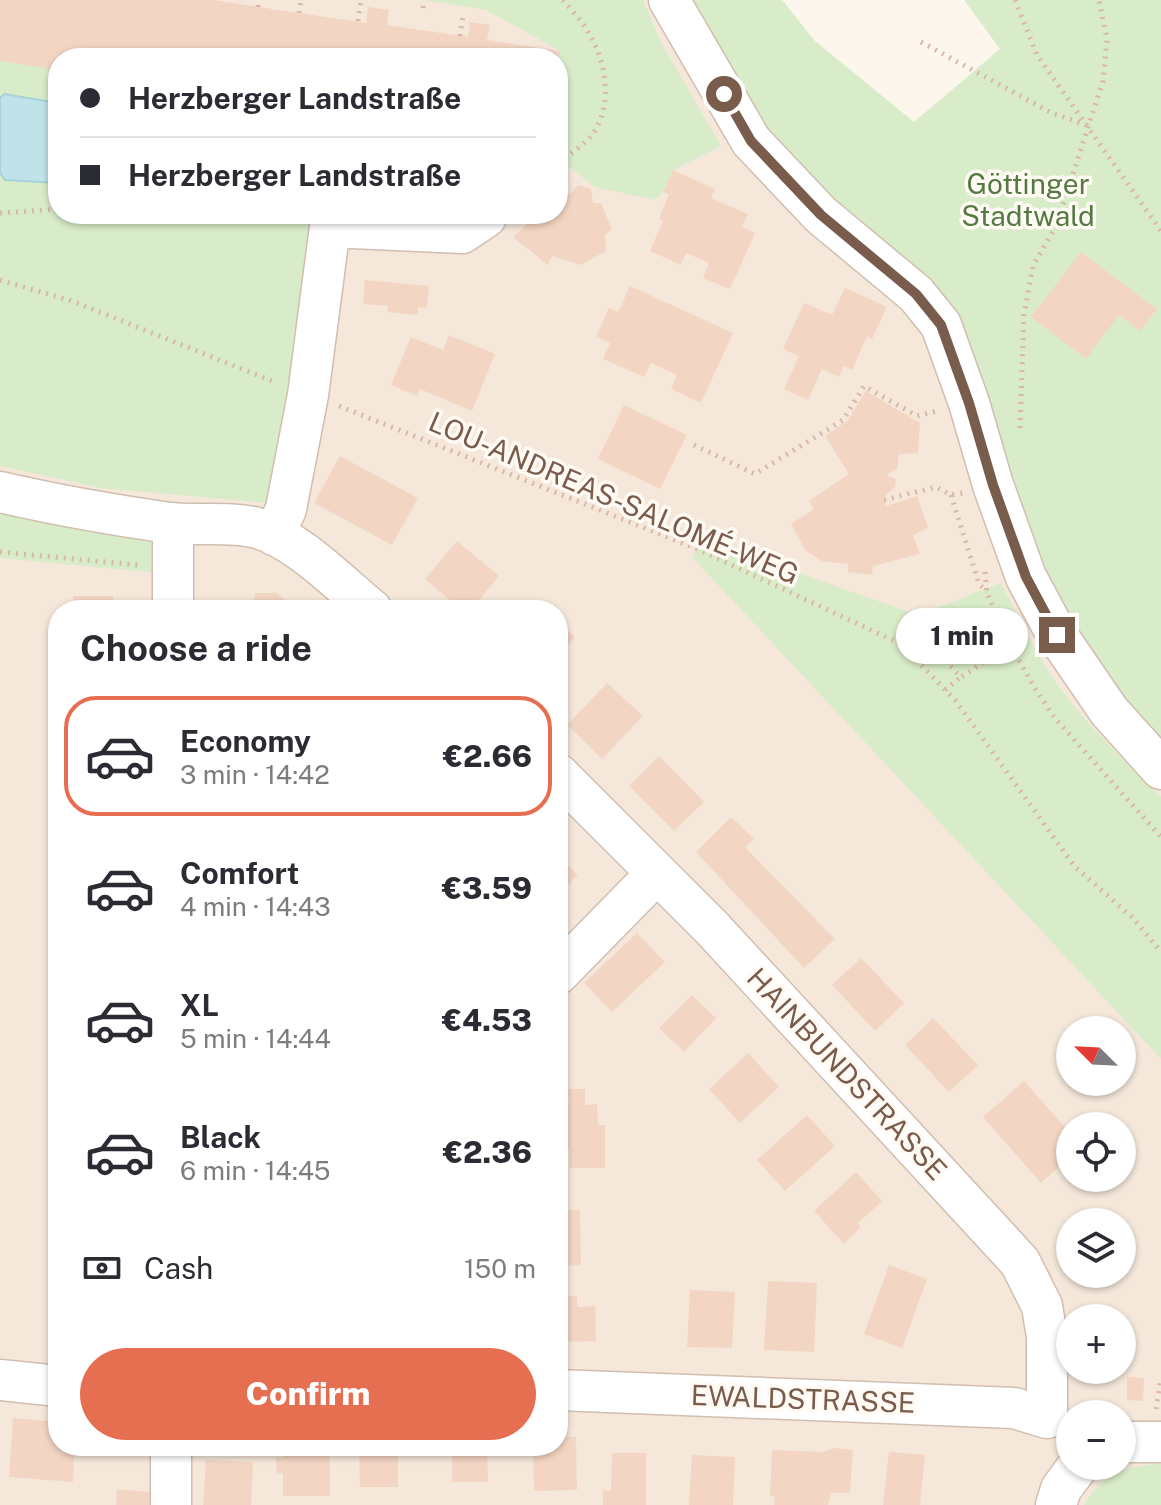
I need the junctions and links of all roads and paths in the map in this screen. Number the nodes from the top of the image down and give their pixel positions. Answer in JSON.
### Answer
{"nodes":[{"id":1,"x":301,"y":0,"type":"edge"},
{"id":2,"x":361,"y":0,"type":"edge"},
{"id":3,"x":424,"y":0,"type":"edge"},
{"id":4,"x":563,"y":0,"type":"edge"},
{"id":5,"x":669,"y":0,"type":"edge"},
{"id":6,"x":1015,"y":0,"type":"edge"},
{"id":7,"x":1099,"y":0,"type":"edge"},
{"id":8,"x":423,"y":8,"type":"dead end"},
{"id":9,"x":299,"y":13,"type":"dead end"},
{"id":10,"x":463,"y":15,"type":"dead end"},
{"id":11,"x":358,"y":21,"type":"dead end"},
{"id":12,"x":460,"y":36,"type":"dead end"},
{"id":13,"x":921,"y":42,"type":"dead end"},
{"id":14,"x":1087,"y":125,"type":"junction"},
{"id":15,"x":568,"y":155,"type":"edge"},
{"id":16,"x":48,"y":210,"type":"edge"},
{"id":17,"x":0,"y":213,"type":"edge"},
{"id":18,"x":476,"y":224,"type":"edge"},
{"id":19,"x":1161,"y":231,"type":"edge"},
{"id":20,"x":0,"y":280,"type":"edge"},
{"id":21,"x":308,"y":395,"type":"junction"},
{"id":22,"x":969,"y":403,"type":"junction"},
{"id":23,"x":1020,"y":428,"type":"dead end"},
{"id":24,"x":694,"y":445,"type":"dead end"},
{"id":25,"x":0,"y":492,"type":"edge"},
{"id":26,"x":884,"y":500,"type":"dead end"},
{"id":27,"x":173,"y":523,"type":"junction"},
{"id":28,"x":274,"y":535,"type":"junction"},
{"id":29,"x":0,"y":552,"type":"edge"},
{"id":30,"x":173,"y":569,"type":"junction"},
{"id":31,"x":173,"y":600,"type":"edge"},
{"id":32,"x":360,"y":600,"type":"edge"},
{"id":33,"x":1007,"y":639,"type":"junction"},
{"id":34,"x":901,"y":644,"type":"junction"},
{"id":35,"x":961,"y":677,"type":"junction"},
{"id":36,"x":945,"y":690,"type":"junction"},
{"id":37,"x":1161,"y":769,"type":"edge"},
{"id":38,"x":568,"y":784,"type":"edge"},
{"id":39,"x":1161,"y":837,"type":"edge"},
{"id":40,"x":657,"y":873,"type":"junction"},
{"id":41,"x":1161,"y":952,"type":"edge"},
{"id":42,"x":568,"y":964,"type":"edge"},
{"id":43,"x":0,"y":1380,"type":"edge"},
{"id":44,"x":48,"y":1385,"type":"edge"},
{"id":45,"x":568,"y":1390,"type":"edge"},
{"id":46,"x":1056,"y":1408,"type":"edge"},
{"id":47,"x":1056,"y":1430,"type":"edge"},
{"id":48,"x":1136,"y":1442,"type":"edge"},
{"id":49,"x":1161,"y":1442,"type":"edge"},
{"id":50,"x":171,"y":1456,"type":"edge"},
{"id":51,"x":1068,"y":1480,"type":"edge"},
{"id":52,"x":171,"y":1505,"type":"edge"},
{"id":53,"x":1056,"y":1505,"type":"edge"}],
"edges":[{"from":1,"to":9,"type":"path"},
{"from":2,"to":11,"type":"path"},
{"from":3,"to":8,"type":"path"},
{"from":4,"to":15,"type":"path"},
{"from":5,"to":22,"type":"street"},
{"from":6,"to":14,"type":"path"},
{"from":7,"to":14,"type":"path"},
{"from":10,"to":12,"type":"path"},
{"from":13,"to":14,"type":"path"},
{"from":14,"to":19,"type":"path"},
{"from":14,"to":23,"type":"path"},
{"from":16,"to":17,"type":"path"},
{"from":18,"to":21,"type":"street"},
{"from":20,"to":21,"type":"path","name":"LOU-ANDREAS-SALOMÉ-WEG"},
{"from":21,"to":28,"type":"street"},
{"from":21,"to":34,"type":"path","name":"LOU-ANDREAS-SALOMÉ-WEG"},
{"from":22,"to":24,"type":"path"},
{"from":22,"to":37,"type":"street"},
{"from":25,"to":27,"type":"street"},
{"from":26,"to":33,"type":"path"},
{"from":27,"to":28,"type":"street"},
{"from":27,"to":30,"type":"street"},
{"from":28,"to":32,"type":"street"},
{"from":29,"to":30,"type":"path"},
{"from":30,"to":31,"type":"street"},
{"from":33,"to":35,"type":"path"},
{"from":33,"to":39,"type":"path"},
{"from":34,"to":35,"type":"path","name":"LOU-ANDREAS-SALOMÉ-WEG"},
{"from":34,"to":36,"type":"path","name":"LOU-ANDREAS-SALOMÉ-WEG"},
{"from":35,"to":36,"type":"path"},
{"from":36,"to":41,"type":"path","name":"LOU-ANDREAS-SALOMÉ-WEG"},
{"from":38,"to":40,"type":"street","name":"HAINBUNDSTRASSE"},
{"from":40,"to":42,"type":"street"},
{"from":40,"to":46,"type":"street","name":"HAINBUNDSTRASSE"},
{"from":43,"to":44,"type":"street"},
{"from":45,"to":47,"type":"street","name":"EWALDSTRASSE"},
{"from":48,"to":49,"type":"street"},
{"from":50,"to":52,"type":"street"},
{"from":51,"to":53,"type":"street"}]}
